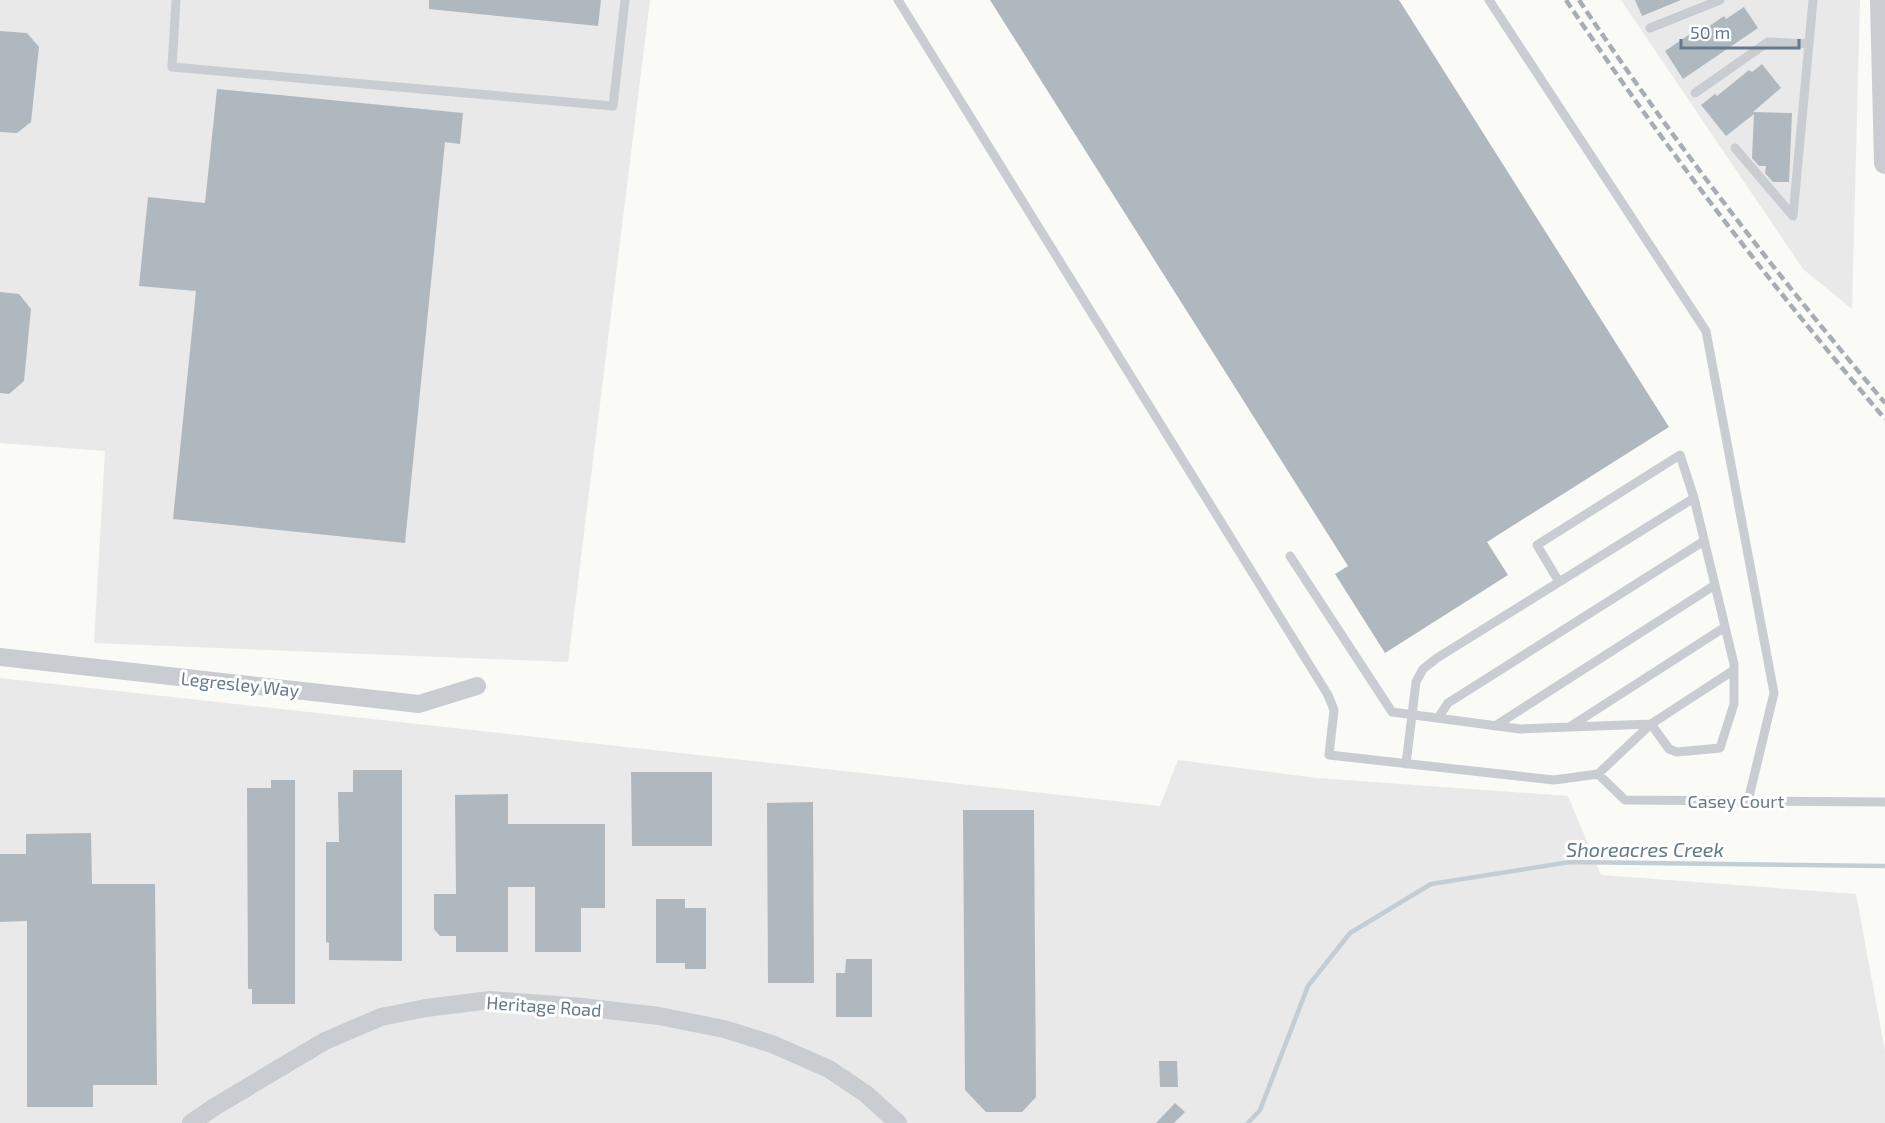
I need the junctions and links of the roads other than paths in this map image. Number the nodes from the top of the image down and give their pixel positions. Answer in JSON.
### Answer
{"nodes":[{"id":1,"x":176,"y":0,"type":"edge"},
{"id":2,"x":625,"y":0,"type":"edge"},
{"id":3,"x":898,"y":0,"type":"edge"},
{"id":4,"x":1489,"y":0,"type":"edge"},
{"id":5,"x":1719,"y":0,"type":"edge"},
{"id":6,"x":1811,"y":0,"type":"edge"},
{"id":7,"x":1881,"y":0,"type":"edge"},
{"id":8,"x":1650,"y":28,"type":"dead end"},
{"id":9,"x":1809,"y":44,"type":"junction"},
{"id":10,"x":1695,"y":93,"type":"dead end"},
{"id":11,"x":1735,"y":148,"type":"dead end"},
{"id":12,"x":1885,"y":163,"type":"edge"},
{"id":13,"x":1694,"y":498,"type":"junction"},
{"id":14,"x":1704,"y":541,"type":"junction"},
{"id":15,"x":1290,"y":556,"type":"dead end"},
{"id":16,"x":1559,"y":582,"type":"junction"},
{"id":17,"x":1715,"y":585,"type":"junction"},
{"id":18,"x":1725,"y":627,"type":"junction"},
{"id":19,"x":0,"y":657,"type":"edge"},
{"id":20,"x":1734,"y":670,"type":"junction"},
{"id":21,"x":477,"y":686,"type":"dead end"},
{"id":22,"x":1412,"y":715,"type":"junction"},
{"id":23,"x":1438,"y":718,"type":"junction"},
{"id":24,"x":1651,"y":724,"type":"junction"},
{"id":25,"x":1495,"y":726,"type":"junction"},
{"id":26,"x":1570,"y":727,"type":"junction"},
{"id":27,"x":1406,"y":764,"type":"junction"},
{"id":28,"x":1598,"y":774,"type":"junction"},
{"id":29,"x":1748,"y":801,"type":"junction"},
{"id":30,"x":1885,"y":802,"type":"edge"},
{"id":31,"x":191,"y":1123,"type":"edge"},
{"id":32,"x":898,"y":1123,"type":"edge"}],
"edges":[{"from":1,"to":2,"type":"lane"},
{"from":3,"to":27,"type":"lane"},
{"from":4,"to":29,"type":"lane"},
{"from":5,"to":8,"type":"lane"},
{"from":6,"to":9,"type":"lane"},
{"from":7,"to":12,"type":"street"},
{"from":9,"to":10,"type":"lane"},
{"from":9,"to":11,"type":"lane"},
{"from":13,"to":14,"type":"lane"},
{"from":13,"to":16,"type":"lane"},
{"from":13,"to":16,"type":"lane"},
{"from":14,"to":17,"type":"lane"},
{"from":14,"to":23,"type":"lane"},
{"from":15,"to":22,"type":"lane"},
{"from":16,"to":22,"type":"lane"},
{"from":17,"to":18,"type":"lane"},
{"from":17,"to":25,"type":"lane"},
{"from":18,"to":20,"type":"lane"},
{"from":18,"to":26,"type":"lane"},
{"from":19,"to":21,"type":"street","name":"Legresley Way"},
{"from":20,"to":24,"type":"lane"},
{"from":20,"to":24,"type":"lane"},
{"from":22,"to":23,"type":"lane"},
{"from":22,"to":27,"type":"lane"},
{"from":23,"to":25,"type":"lane"},
{"from":24,"to":26,"type":"lane"},
{"from":24,"to":28,"type":"lane"},
{"from":25,"to":26,"type":"lane"},
{"from":27,"to":28,"type":"lane"},
{"from":28,"to":29,"type":"lane","name":"Casey Court"},
{"from":29,"to":30,"type":"lane","name":"Casey Court"},
{"from":31,"to":32,"type":"street","name":"Heritage Road"}]}
